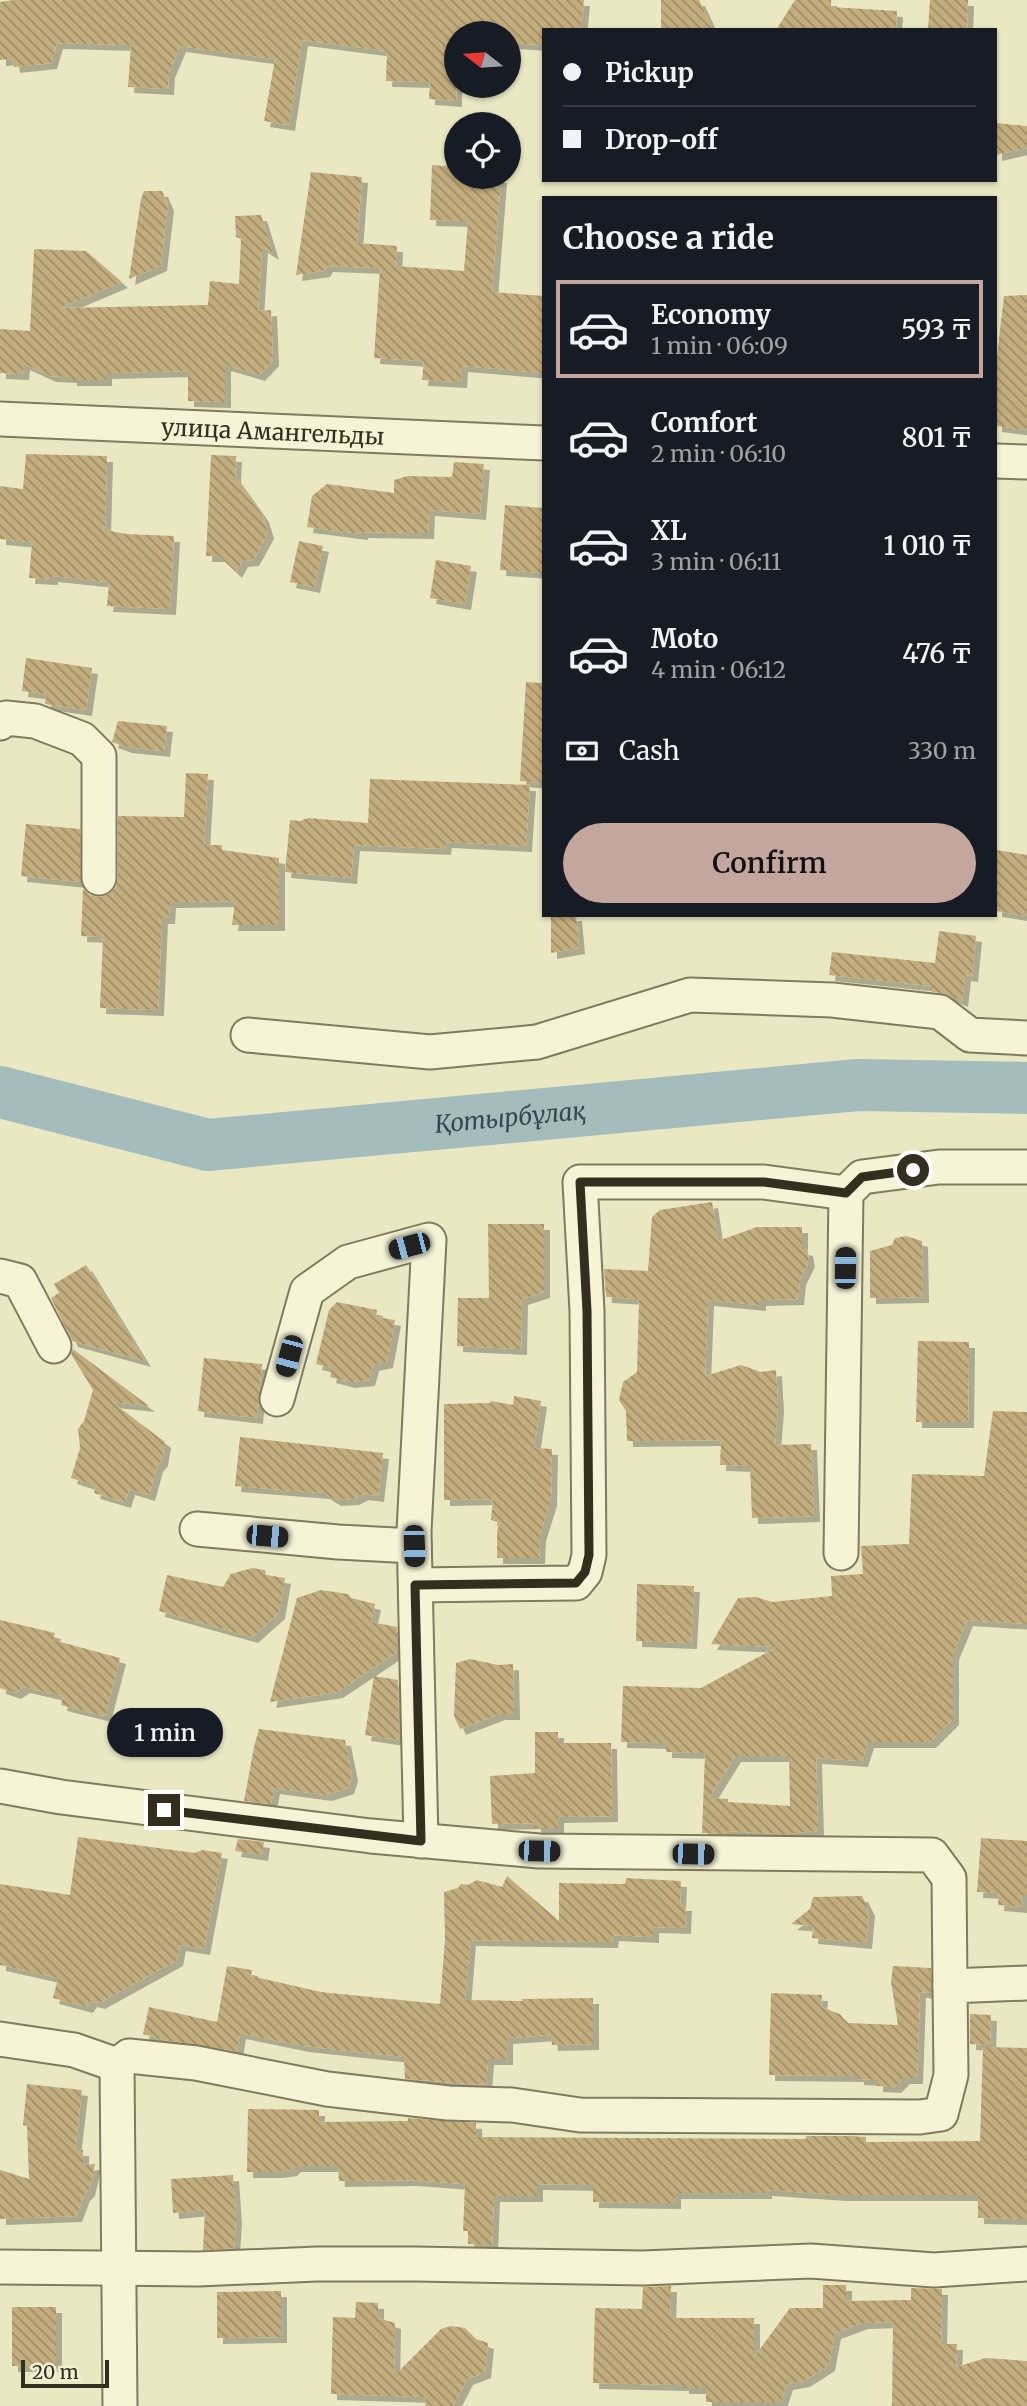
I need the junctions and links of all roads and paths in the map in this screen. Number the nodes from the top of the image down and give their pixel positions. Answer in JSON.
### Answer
{"nodes":[{"id":1,"x":0,"y":419,"type":"edge"},
{"id":2,"x":542,"y":443,"type":"edge"},
{"id":3,"x":997,"y":461,"type":"edge"},
{"id":4,"x":1027,"y":462,"type":"edge"},
{"id":5,"x":0,"y":723,"type":"edge"},
{"id":6,"x":99,"y":878,"type":"dead end"},
{"id":7,"x":248,"y":1035,"type":"dead end"},
{"id":8,"x":1027,"y":1038,"type":"edge"},
{"id":9,"x":1027,"y":1167,"type":"edge"},
{"id":10,"x":846,"y":1193,"type":"junction"},
{"id":11,"x":0,"y":1276,"type":"edge"},
{"id":12,"x":54,"y":1346,"type":"dead end"},
{"id":13,"x":277,"y":1399,"type":"dead end"},
{"id":14,"x":197,"y":1529,"type":"dead end"},
{"id":15,"x":414,"y":1546,"type":"junction"},
{"id":16,"x":841,"y":1553,"type":"dead end"},
{"id":17,"x":415,"y":1585,"type":"junction"},
{"id":18,"x":0,"y":1786,"type":"edge"},
{"id":19,"x":421,"y":1841,"type":"junction"},
{"id":20,"x":1027,"y":1983,"type":"edge"},
{"id":21,"x":950,"y":1986,"type":"junction"},
{"id":22,"x":0,"y":2039,"type":"edge"},
{"id":23,"x":117,"y":2065,"type":"junction"},
{"id":24,"x":1027,"y":2264,"type":"edge"},
{"id":25,"x":0,"y":2267,"type":"edge"},
{"id":26,"x":118,"y":2267,"type":"junction"},
{"id":27,"x":120,"y":2406,"type":"edge"}],
"edges":[{"from":1,"to":2,"type":"street","name":"улица Амангельды"},
{"from":3,"to":4,"type":"street"},
{"from":5,"to":6,"type":"street"},
{"from":7,"to":8,"type":"street"},
{"from":9,"to":10,"type":"street"},
{"from":10,"to":16,"type":"street"},
{"from":10,"to":17,"type":"street"},
{"from":11,"to":12,"type":"street"},
{"from":13,"to":15,"type":"street"},
{"from":14,"to":15,"type":"street"},
{"from":15,"to":17,"type":"street"},
{"from":17,"to":19,"type":"street"},
{"from":18,"to":19,"type":"street"},
{"from":19,"to":21,"type":"street"},
{"from":20,"to":21,"type":"street"},
{"from":21,"to":23,"type":"street"},
{"from":22,"to":23,"type":"street"},
{"from":23,"to":26,"type":"street"},
{"from":24,"to":26,"type":"street"},
{"from":25,"to":26,"type":"street"},
{"from":26,"to":27,"type":"street"}]}
